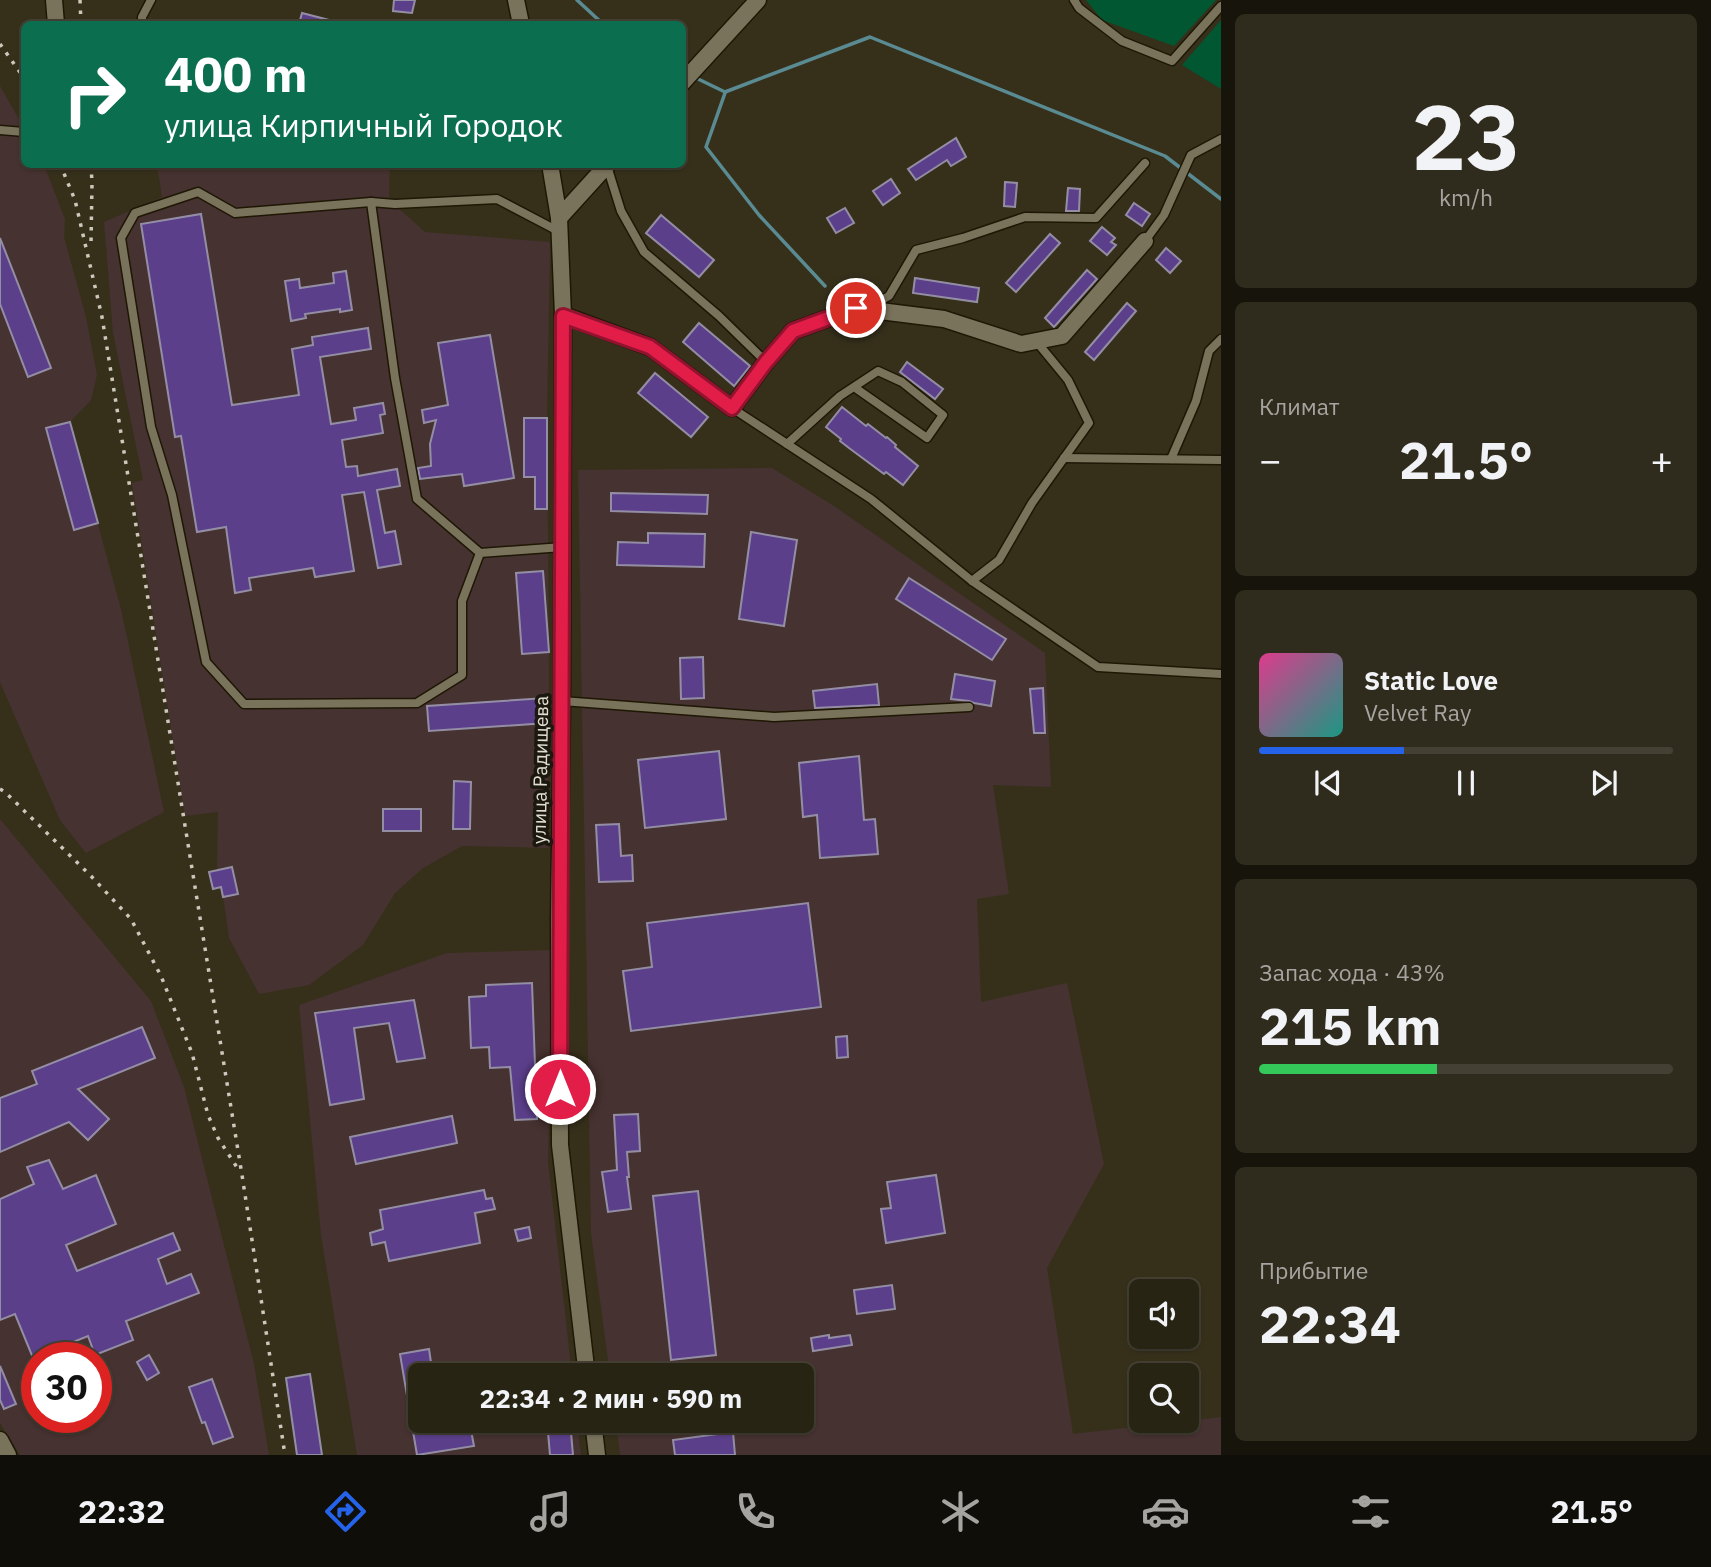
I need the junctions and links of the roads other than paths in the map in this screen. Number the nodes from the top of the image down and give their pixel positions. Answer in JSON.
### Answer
{"nodes":[{"id":1,"x":54,"y":0,"type":"edge"},
{"id":2,"x":151,"y":0,"type":"edge"},
{"id":3,"x":516,"y":0,"type":"edge"},
{"id":4,"x":758,"y":0,"type":"edge"},
{"id":5,"x":1074,"y":0,"type":"edge"},
{"id":6,"x":1221,"y":6,"type":"edge"},
{"id":7,"x":56,"y":21,"type":"edge"},
{"id":8,"x":142,"y":21,"type":"edge"},
{"id":9,"x":520,"y":21,"type":"edge"},
{"id":10,"x":686,"y":79,"type":"edge"},
{"id":11,"x":0,"y":130,"type":"edge"},
{"id":12,"x":21,"y":132,"type":"edge"},
{"id":13,"x":1221,"y":139,"type":"edge"},
{"id":14,"x":1145,"y":163,"type":"dead end"},
{"id":15,"x":551,"y":168,"type":"edge"},
{"id":16,"x":606,"y":168,"type":"edge"},
{"id":17,"x":609,"y":168,"type":"edge"},
{"id":18,"x":370,"y":202,"type":"junction"},
{"id":19,"x":559,"y":225,"type":"junction"},
{"id":20,"x":1145,"y":241,"type":"joint"},
{"id":21,"x":863,"y":309,"type":"junction"},
{"id":22,"x":563,"y":316,"type":"junction"},
{"id":23,"x":1221,"y":339,"type":"edge"},
{"id":24,"x":1036,"y":341,"type":"junction"},
{"id":25,"x":766,"y":362,"type":"junction"},
{"id":26,"x":854,"y":387,"type":"junction"},
{"id":27,"x":732,"y":408,"type":"junction"},
{"id":28,"x":787,"y":444,"type":"junction"},
{"id":29,"x":1064,"y":458,"type":"junction"},
{"id":30,"x":1171,"y":459,"type":"junction"},
{"id":31,"x":1221,"y":460,"type":"edge"},
{"id":32,"x":563,"y":547,"type":"junction"},
{"id":33,"x":480,"y":553,"type":"junction"},
{"id":34,"x":972,"y":581,"type":"junction"},
{"id":35,"x":1221,"y":674,"type":"edge"},
{"id":36,"x":562,"y":701,"type":"junction"},
{"id":37,"x":969,"y":706,"type":"dead end"},
{"id":38,"x":585,"y":1363,"type":"edge"},
{"id":39,"x":594,"y":1433,"type":"edge"},
{"id":40,"x":0,"y":1440,"type":"edge"},
{"id":41,"x":8,"y":1455,"type":"edge"},
{"id":42,"x":597,"y":1455,"type":"edge"}],
"edges":[{"from":1,"to":7,"type":"street"},
{"from":2,"to":8,"type":"lane"},
{"from":3,"to":9,"type":"street"},
{"from":4,"to":10,"type":"street"},
{"from":5,"to":6,"type":"lane"},
{"from":11,"to":12,"type":"lane"},
{"from":13,"to":20,"type":"lane"},
{"from":14,"to":21,"type":"lane"},
{"from":15,"to":19,"type":"street","name":"улица Радищева"},
{"from":16,"to":19,"type":"street"},
{"from":17,"to":25,"type":"lane"},
{"from":18,"to":19,"type":"lane"},
{"from":18,"to":33,"type":"lane"},
{"from":18,"to":33,"type":"lane"},
{"from":19,"to":22,"type":"street","name":"улица Радищева"},
{"from":20,"to":24,"type":"street"},
{"from":21,"to":24,"type":"street"},
{"from":21,"to":25,"type":"street"},
{"from":22,"to":27,"type":"street"},
{"from":22,"to":32,"type":"street","name":"улица Радищева"},
{"from":23,"to":30,"type":"lane"},
{"from":24,"to":29,"type":"lane"},
{"from":25,"to":27,"type":"street"},
{"from":26,"to":26,"type":"lane"},
{"from":26,"to":28,"type":"lane"},
{"from":27,"to":28,"type":"lane"},
{"from":28,"to":34,"type":"lane"},
{"from":29,"to":30,"type":"lane"},
{"from":29,"to":34,"type":"lane"},
{"from":30,"to":31,"type":"lane"},
{"from":32,"to":33,"type":"lane"},
{"from":32,"to":36,"type":"street","name":"улица Радищева"},
{"from":34,"to":35,"type":"lane"},
{"from":36,"to":37,"type":"lane"},
{"from":36,"to":38,"type":"street","name":"улица Радищева"},
{"from":39,"to":42,"type":"street"},
{"from":40,"to":41,"type":"street"}]}
